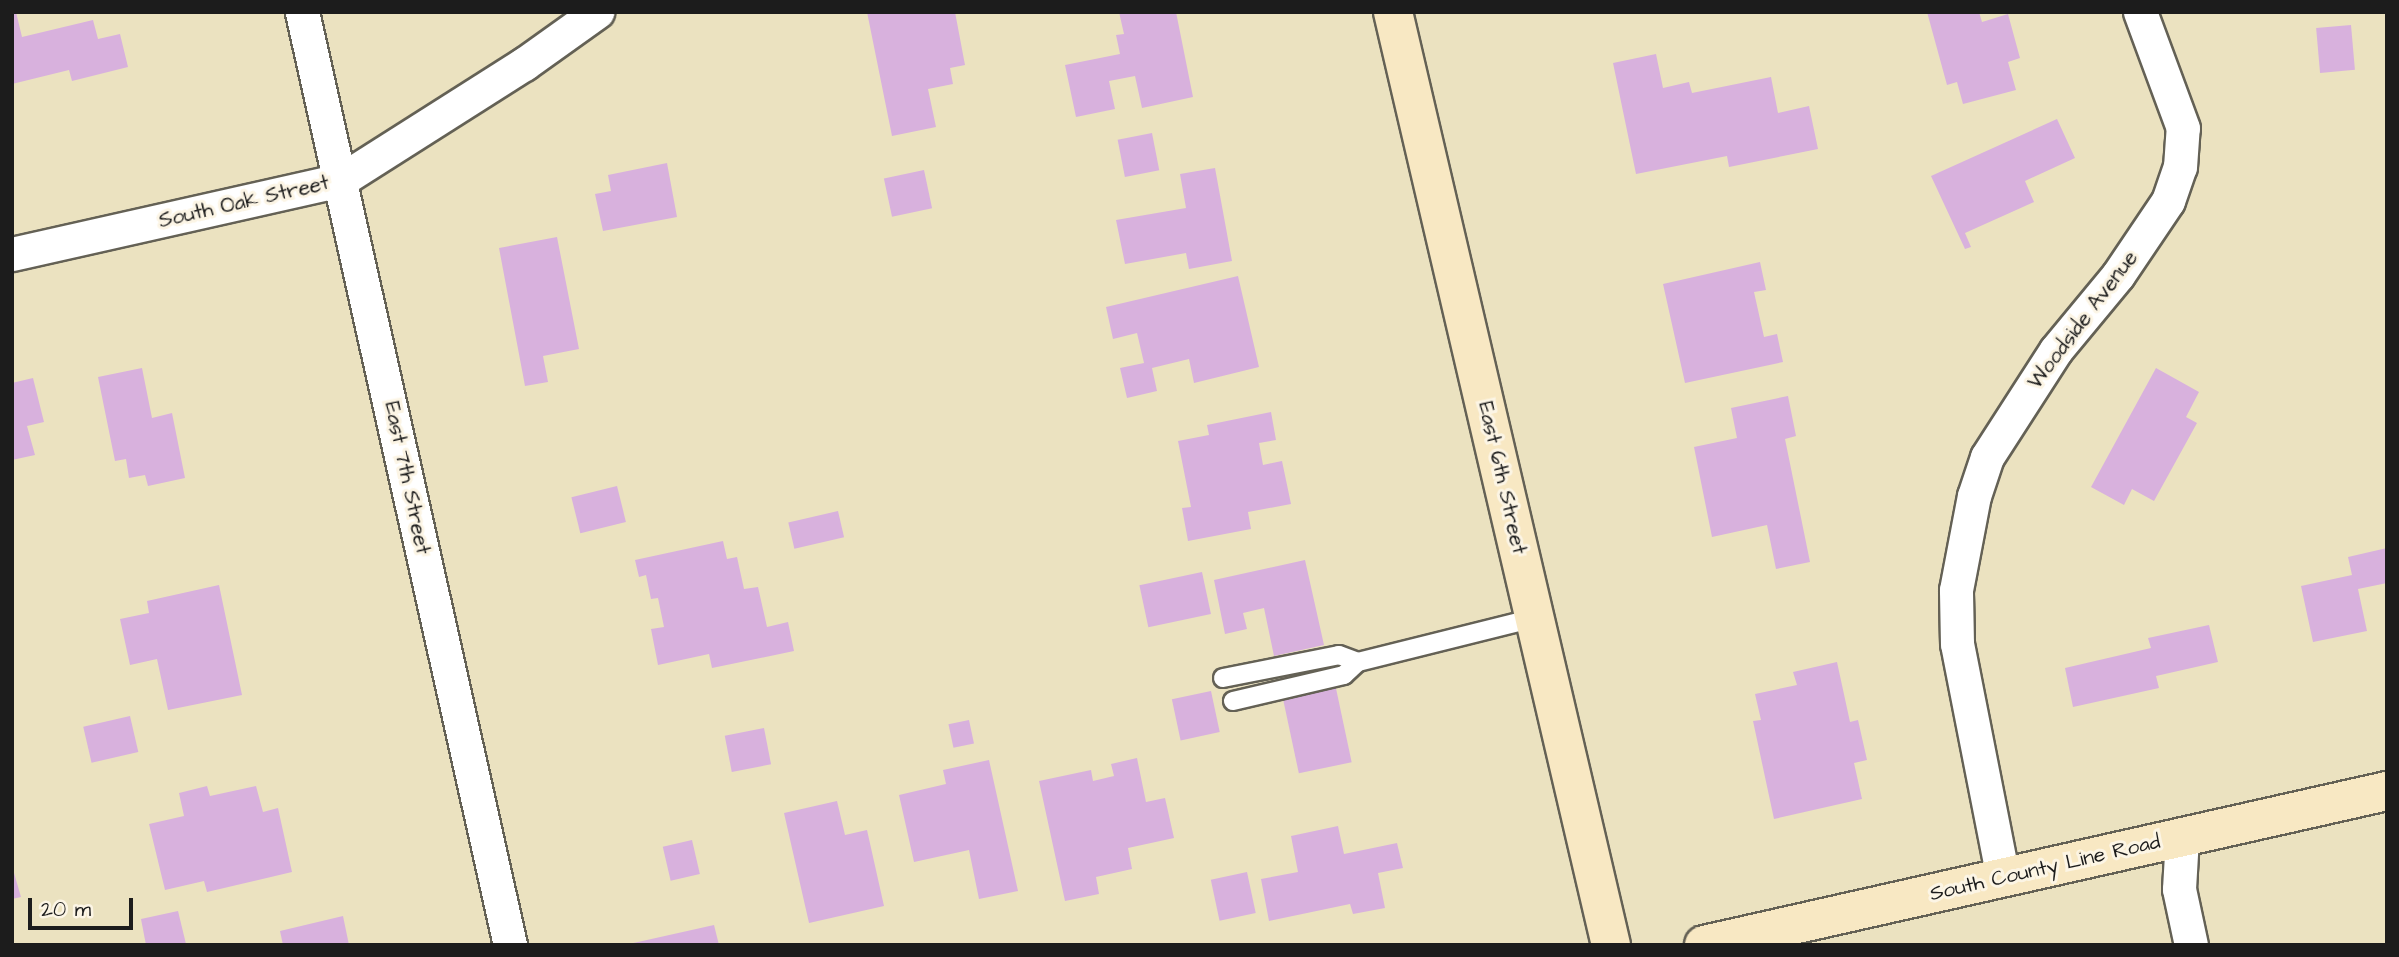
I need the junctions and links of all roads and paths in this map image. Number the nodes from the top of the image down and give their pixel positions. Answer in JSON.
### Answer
{"nodes":[{"id":1,"x":302,"y":12,"type":"edge"},
{"id":2,"x":597,"y":12,"type":"edge"},
{"id":3,"x":1393,"y":12,"type":"edge"},
{"id":4,"x":2140,"y":12,"type":"edge"},
{"id":5,"x":341,"y":180,"type":"junction"},
{"id":6,"x":12,"y":254,"type":"edge"},
{"id":7,"x":1535,"y":618,"type":"junction"},
{"id":8,"x":1358,"y":662,"type":"junction"},
{"id":9,"x":1223,"y":678,"type":"dead end"},
{"id":10,"x":1233,"y":701,"type":"dead end"},
{"id":11,"x":2387,"y":791,"type":"edge"},
{"id":12,"x":2182,"y":837,"type":"junction"},
{"id":13,"x":2003,"y":878,"type":"junction"},
{"id":14,"x":510,"y":945,"type":"edge"},
{"id":15,"x":1611,"y":945,"type":"edge"},
{"id":16,"x":1704,"y":945,"type":"edge"},
{"id":17,"x":2191,"y":945,"type":"edge"}],
"edges":[{"from":1,"to":5,"type":"street","name":"East 7th Street"},
{"from":2,"to":5,"type":"street","name":"South Oak Street"},
{"from":3,"to":7,"type":"street","name":"East 6th Street"},
{"from":4,"to":13,"type":"street","name":"Woodside Avenue"},
{"from":5,"to":6,"type":"street","name":"South Oak Street"},
{"from":5,"to":14,"type":"street","name":"East 7th Street"},
{"from":7,"to":8,"type":"lane"},
{"from":7,"to":15,"type":"street","name":"East 6th Street"},
{"from":8,"to":9,"type":"lane"},
{"from":8,"to":10,"type":"lane"},
{"from":11,"to":12,"type":"street","name":"South County Line Road"},
{"from":12,"to":13,"type":"street","name":"South County Line Road"},
{"from":12,"to":17,"type":"street"},
{"from":13,"to":16,"type":"street","name":"South County Line Road"}]}
